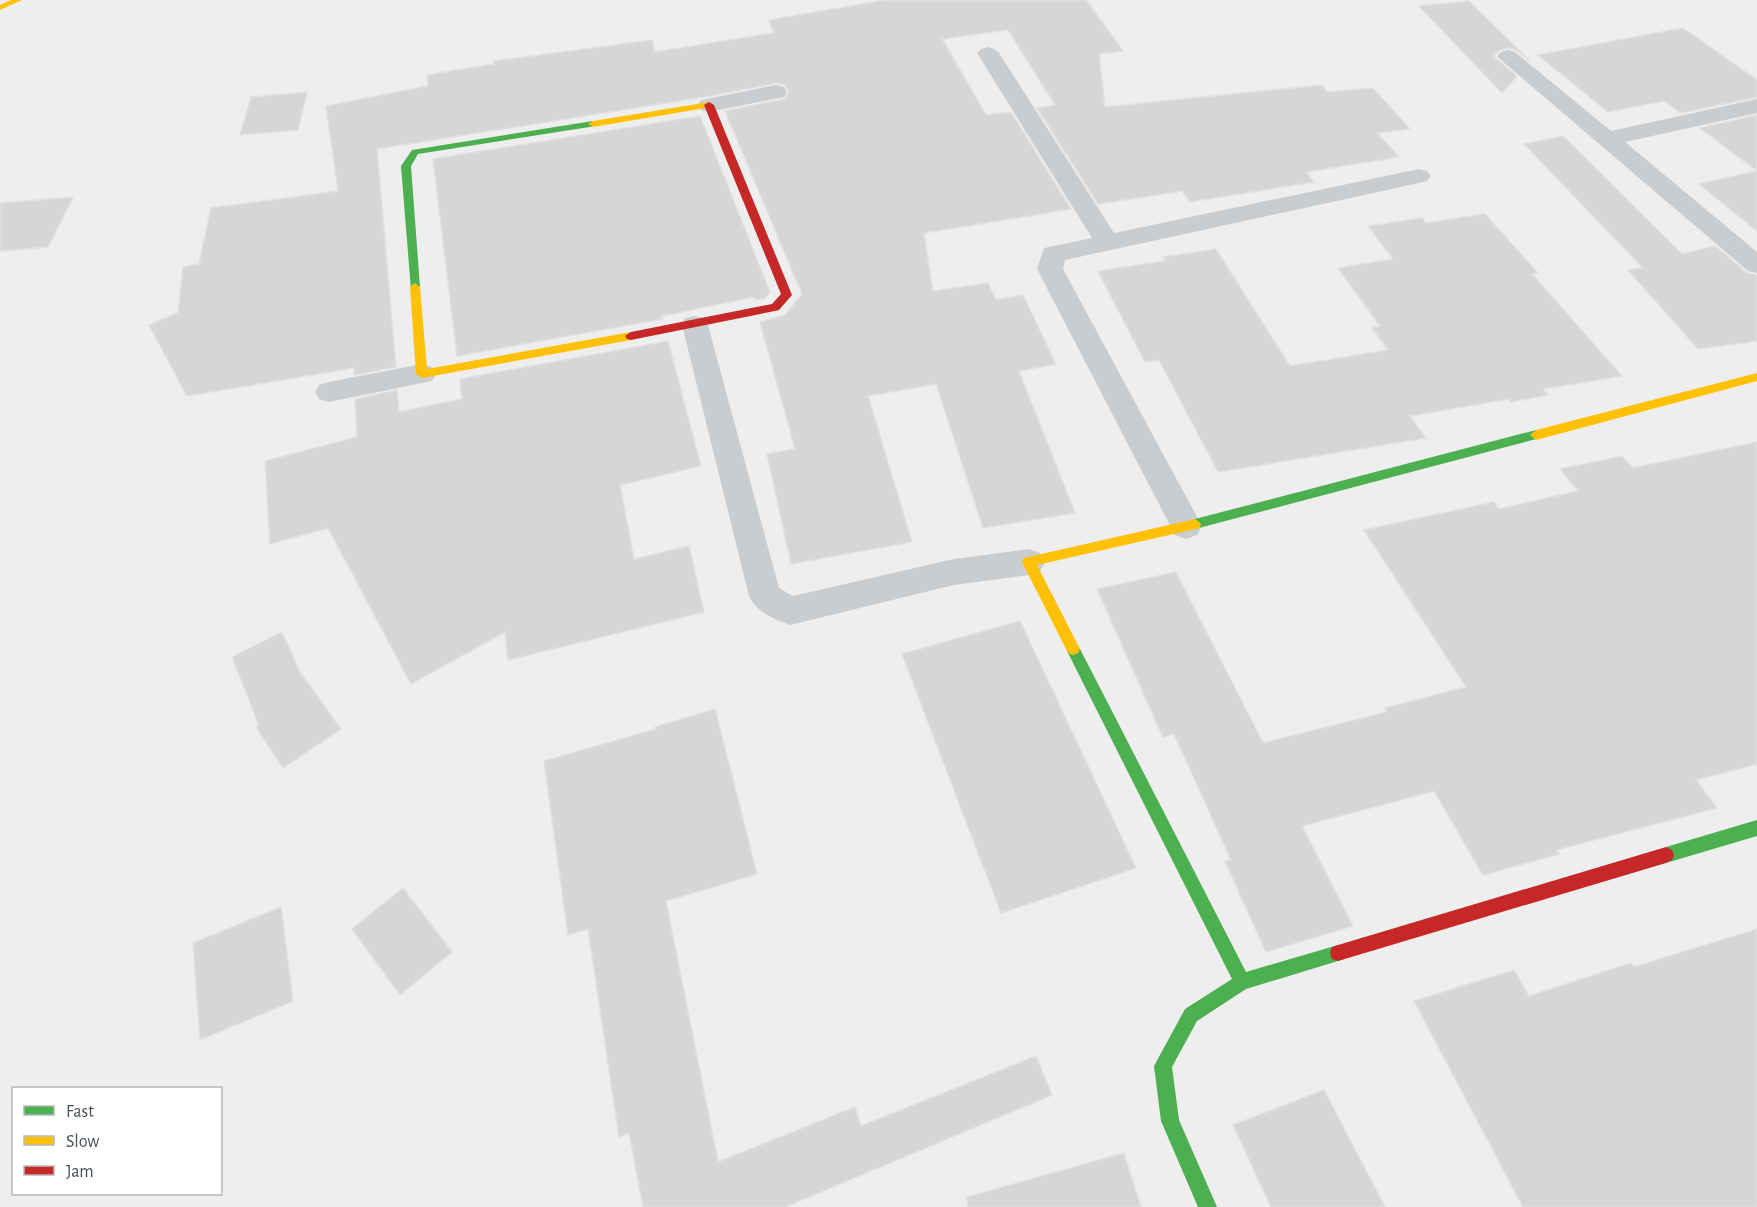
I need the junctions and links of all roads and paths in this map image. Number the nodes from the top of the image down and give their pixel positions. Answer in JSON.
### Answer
{"nodes":[{"id":1,"x":18,"y":0,"type":"edge"},
{"id":2,"x":0,"y":8,"type":"edge"},
{"id":3,"x":988,"y":53,"type":"dead end"},
{"id":4,"x":1508,"y":56,"type":"dead end"},
{"id":5,"x":776,"y":92,"type":"dead end"},
{"id":6,"x":709,"y":105,"type":"junction"},
{"id":7,"x":1757,"y":106,"type":"edge"},
{"id":8,"x":1607,"y":139,"type":"junction"},
{"id":9,"x":1419,"y":176,"type":"dead end"},
{"id":10,"x":1107,"y":242,"type":"junction"},
{"id":11,"x":1757,"y":266,"type":"edge"},
{"id":12,"x":695,"y":325,"type":"junction"},
{"id":13,"x":423,"y":374,"type":"junction"},
{"id":14,"x":1757,"y":377,"type":"edge"},
{"id":15,"x":329,"y":392,"type":"dead end"},
{"id":16,"x":1186,"y":526,"type":"junction"},
{"id":17,"x":1029,"y":562,"type":"junction"},
{"id":18,"x":1757,"y":828,"type":"edge"},
{"id":19,"x":1242,"y":982,"type":"junction"},
{"id":20,"x":1208,"y":1207,"type":"edge"}],
"edges":[{"from":1,"to":2,"type":"street"},
{"from":3,"to":10,"type":"street"},
{"from":4,"to":8,"type":"street"},
{"from":5,"to":6,"type":"street"},
{"from":6,"to":12,"type":"street"},
{"from":6,"to":13,"type":"street"},
{"from":7,"to":8,"type":"street"},
{"from":8,"to":11,"type":"street"},
{"from":9,"to":10,"type":"street"},
{"from":10,"to":16,"type":"street"},
{"from":12,"to":13,"type":"street"},
{"from":12,"to":17,"type":"street"},
{"from":13,"to":15,"type":"street"},
{"from":14,"to":16,"type":"street"},
{"from":16,"to":17,"type":"street"},
{"from":17,"to":19,"type":"street"},
{"from":18,"to":19,"type":"street"},
{"from":19,"to":20,"type":"street"}]}
